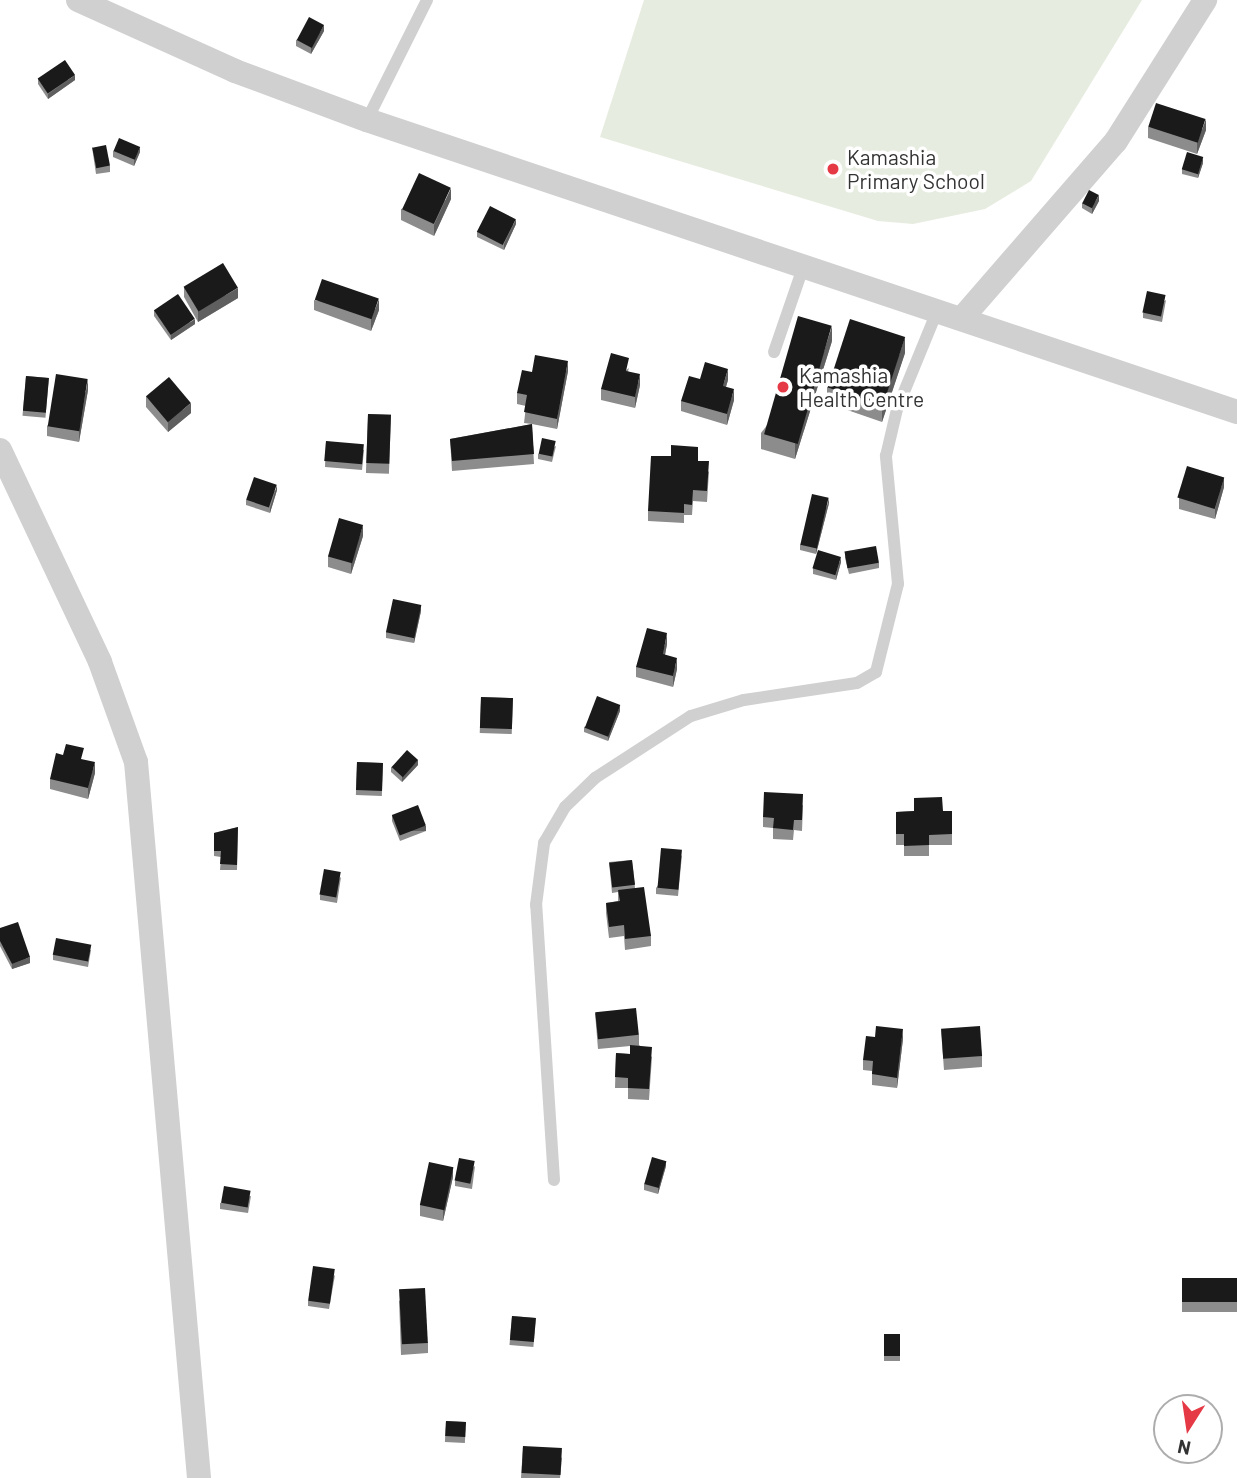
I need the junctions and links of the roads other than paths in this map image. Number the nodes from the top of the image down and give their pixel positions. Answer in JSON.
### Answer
{"nodes":[{"id":1,"x":78,"y":0,"type":"edge"},
{"id":2,"x":428,"y":0,"type":"edge"},
{"id":3,"x":1205,"y":0,"type":"edge"},
{"id":4,"x":367,"y":120,"type":"junction"},
{"id":5,"x":804,"y":265,"type":"junction"},
{"id":6,"x":938,"y":309,"type":"junction"},
{"id":7,"x":962,"y":317,"type":"junction"},
{"id":8,"x":774,"y":352,"type":"dead end"},
{"id":9,"x":1237,"y":412,"type":"edge"},
{"id":10,"x":0,"y":450,"type":"edge"},
{"id":11,"x":554,"y":1180,"type":"dead end"},
{"id":12,"x":199,"y":1478,"type":"edge"}],
"edges":[{"from":1,"to":4,"type":"street"},
{"from":2,"to":4,"type":"lane"},
{"from":3,"to":7,"type":"street"},
{"from":4,"to":5,"type":"street"},
{"from":5,"to":6,"type":"street"},
{"from":5,"to":8,"type":"lane"},
{"from":6,"to":7,"type":"street"},
{"from":6,"to":11,"type":"lane"},
{"from":7,"to":9,"type":"street"},
{"from":10,"to":12,"type":"street"}]}
